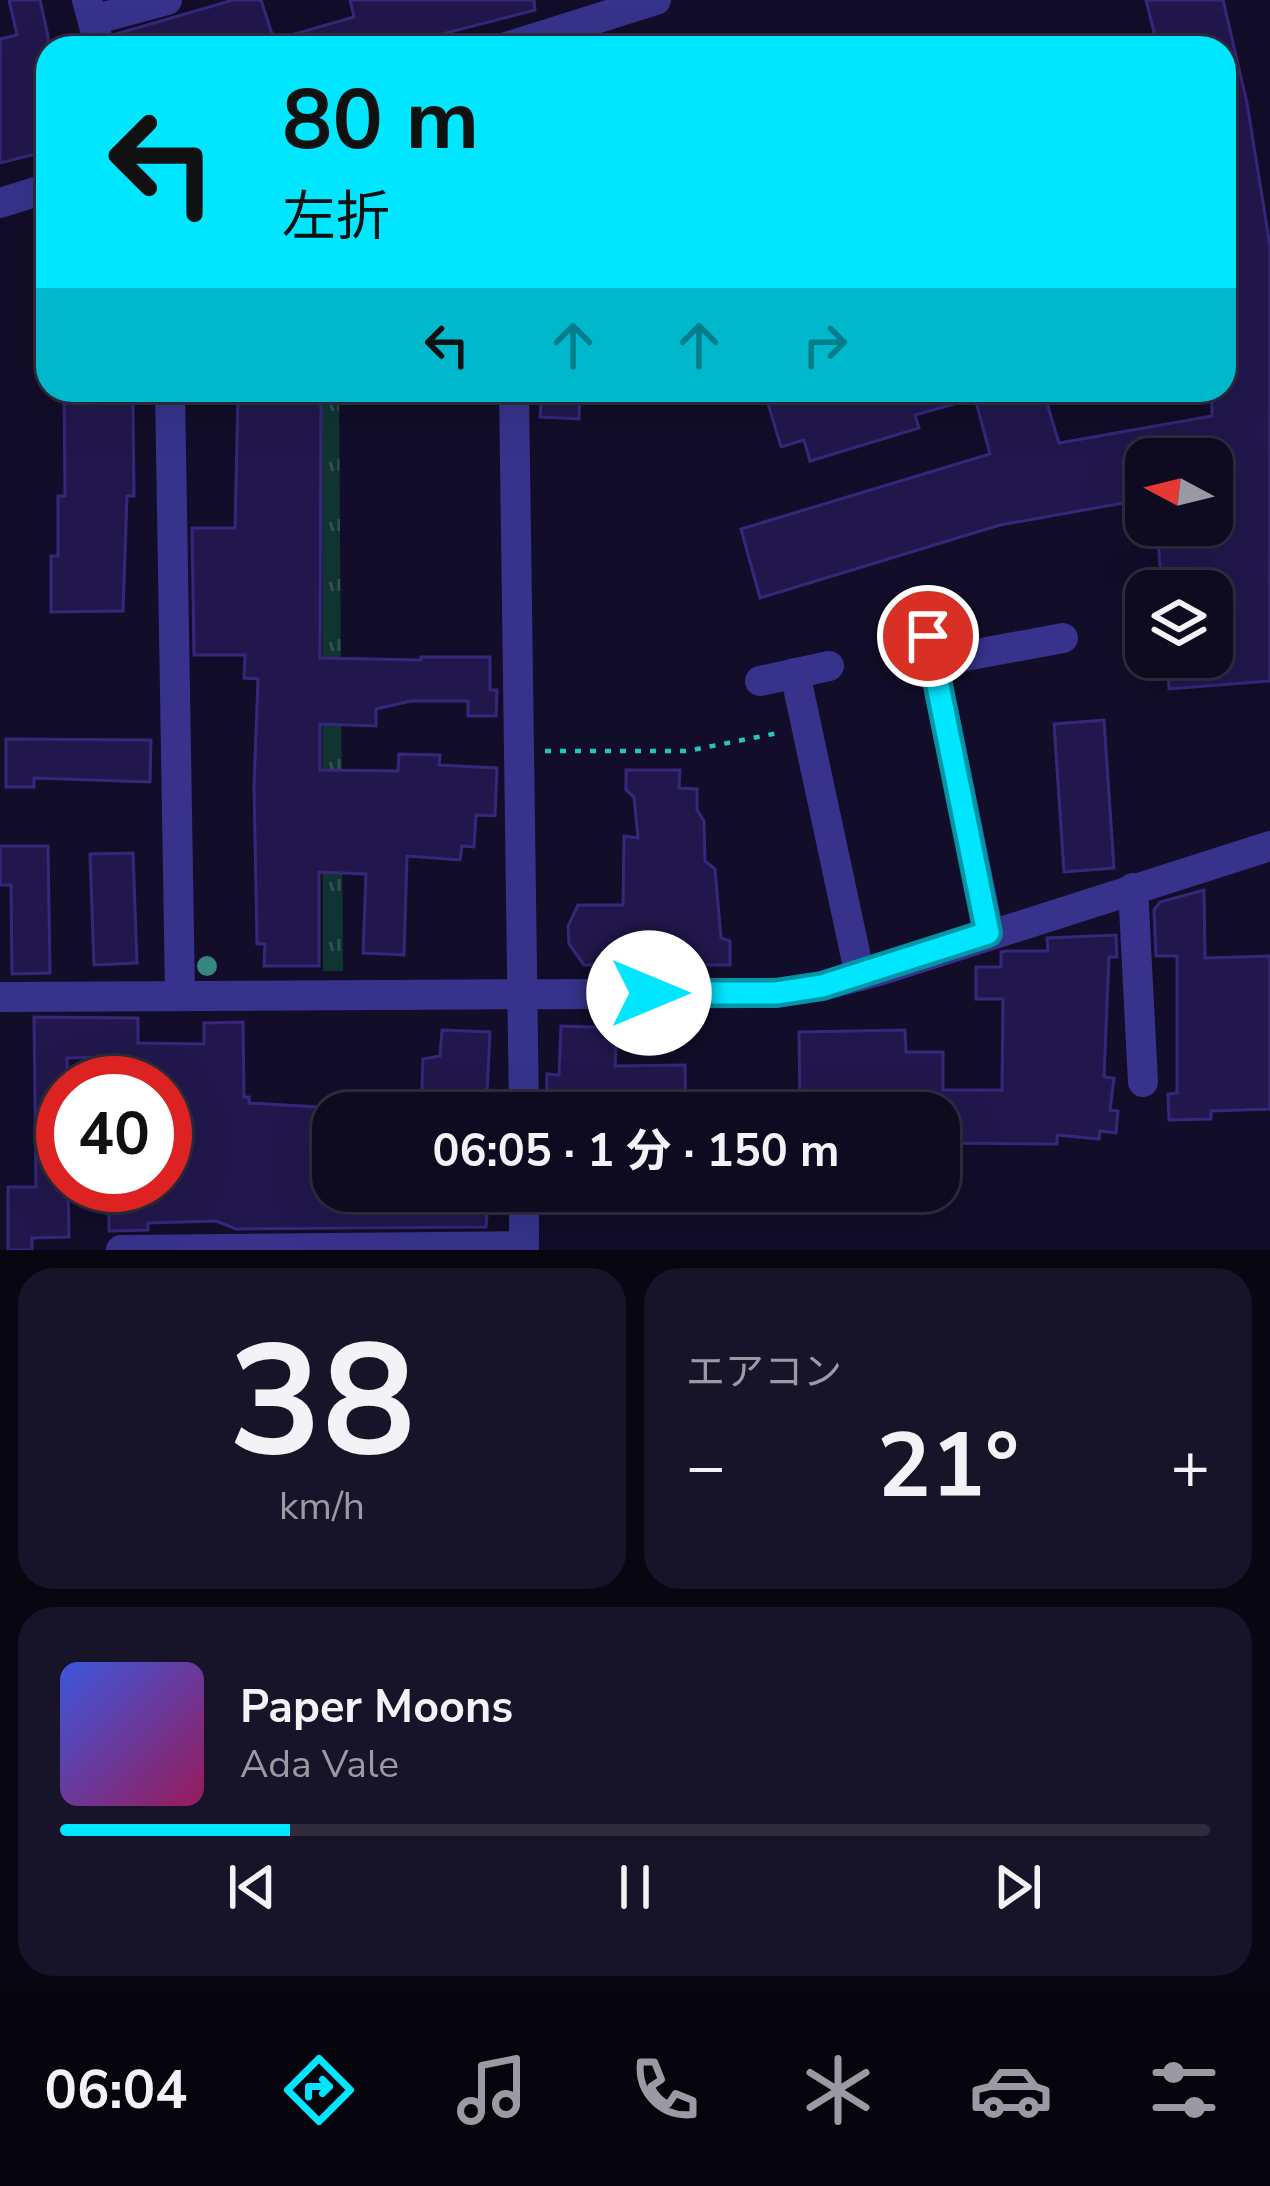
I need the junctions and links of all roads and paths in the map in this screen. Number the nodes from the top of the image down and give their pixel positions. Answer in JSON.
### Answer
{"nodes":[{"id":1,"x":167,"y":0,"type":"edge"},
{"id":2,"x":641,"y":2,"type":"edge"},
{"id":3,"x":93,"y":23,"type":"edge"},
{"id":4,"x":539,"y":36,"type":"edge"},
{"id":5,"x":36,"y":192,"type":"edge"},
{"id":6,"x":0,"y":203,"type":"edge"},
{"id":7,"x":170,"y":402,"type":"edge"},
{"id":8,"x":514,"y":402,"type":"edge"},
{"id":9,"x":1063,"y":638,"type":"dead end"},
{"id":10,"x":829,"y":666,"type":"dead end"},
{"id":11,"x":795,"y":673,"type":"junction"},
{"id":12,"x":760,"y":681,"type":"dead end"},
{"id":13,"x":807,"y":727,"type":"junction"},
{"id":14,"x":521,"y":751,"type":"junction"},
{"id":15,"x":1270,"y":846,"type":"edge"},
{"id":16,"x":1133,"y":888,"type":"junction"},
{"id":17,"x":988,"y":933,"type":"junction"},
{"id":18,"x":860,"y":976,"type":"junction"},
{"id":19,"x":523,"y":993,"type":"junction"},
{"id":20,"x":180,"y":994,"type":"junction"},
{"id":21,"x":0,"y":997,"type":"edge"},
{"id":22,"x":1143,"y":1082,"type":"dead end"},
{"id":23,"x":524,"y":1092,"type":"edge"},
{"id":24,"x":524,"y":1212,"type":"edge"},
{"id":25,"x":524,"y":1248,"type":"edge"},
{"id":26,"x":121,"y":1250,"type":"edge"}],
"edges":[{"from":1,"to":3,"type":"street"},
{"from":2,"to":4,"type":"street"},
{"from":5,"to":6,"type":"street"},
{"from":7,"to":20,"type":"street"},
{"from":8,"to":14,"type":"street"},
{"from":9,"to":17,"type":"street"},
{"from":10,"to":11,"type":"street"},
{"from":11,"to":12,"type":"street"},
{"from":11,"to":13,"type":"street"},
{"from":13,"to":14,"type":"path"},
{"from":13,"to":18,"type":"street"},
{"from":14,"to":19,"type":"street"},
{"from":15,"to":16,"type":"street"},
{"from":16,"to":17,"type":"street"},
{"from":16,"to":22,"type":"street"},
{"from":17,"to":18,"type":"street"},
{"from":18,"to":19,"type":"street"},
{"from":19,"to":20,"type":"street"},
{"from":19,"to":23,"type":"street"},
{"from":20,"to":21,"type":"street"},
{"from":24,"to":25,"type":"street"},
{"from":25,"to":26,"type":"street"}]}
